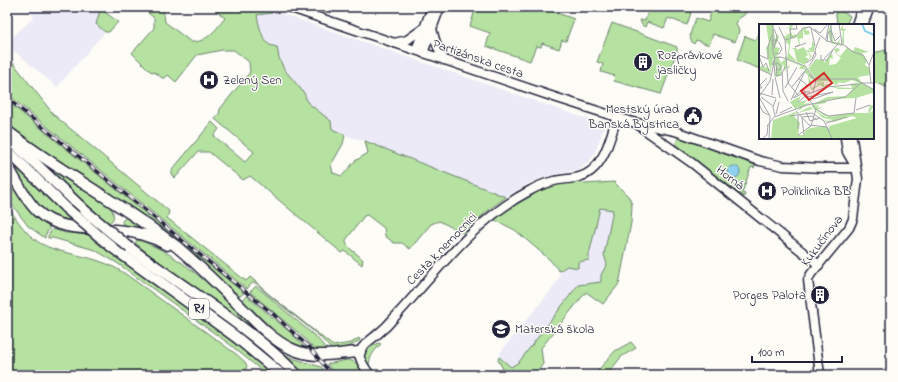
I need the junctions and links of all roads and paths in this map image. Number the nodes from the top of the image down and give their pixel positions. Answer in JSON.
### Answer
{"nodes":[{"id":1,"x":288,"y":7,"type":"edge"},
{"id":2,"x":432,"y":7,"type":"edge"},
{"id":3,"x":440,"y":7,"type":"edge"},
{"id":4,"x":862,"y":7,"type":"edge"},
{"id":5,"x":870,"y":7,"type":"edge"},
{"id":6,"x":856,"y":24,"type":"edge"},
{"id":7,"x":864,"y":24,"type":"edge"},
{"id":8,"x":428,"y":28,"type":"junction"},
{"id":9,"x":394,"y":43,"type":"junction"},
{"id":10,"x":420,"y":51,"type":"junction"},
{"id":11,"x":444,"y":60,"type":"junction"},
{"id":12,"x":616,"y":117,"type":"junction"},
{"id":13,"x":632,"y":122,"type":"junction"},
{"id":14,"x":662,"y":129,"type":"junction"},
{"id":15,"x":7,"y":131,"type":"edge"},
{"id":16,"x":7,"y":136,"type":"edge"},
{"id":17,"x":845,"y":139,"type":"edge"},
{"id":18,"x":852,"y":139,"type":"edge"},
{"id":19,"x":7,"y":150,"type":"edge"},
{"id":20,"x":847,"y":152,"type":"junction"},
{"id":21,"x":681,"y":155,"type":"junction"},
{"id":22,"x":7,"y":165,"type":"edge"},
{"id":23,"x":839,"y":168,"type":"junction"},
{"id":24,"x":856,"y":168,"type":"junction"},
{"id":25,"x":819,"y":265,"type":"junction"},
{"id":26,"x":360,"y":352,"type":"junction"},
{"id":27,"x":282,"y":375,"type":"edge"},
{"id":28,"x":297,"y":375,"type":"edge"},
{"id":29,"x":370,"y":375,"type":"edge"},
{"id":30,"x":820,"y":375,"type":"edge"}],
"edges":[{"from":1,"to":9,"type":"street","name":"Partizánska cesta"},
{"from":2,"to":8,"type":"street"},
{"from":3,"to":8,"type":"street"},
{"from":4,"to":6,"type":"street"},
{"from":5,"to":7,"type":"street"},
{"from":8,"to":9,"type":"street"},
{"from":8,"to":10,"type":"street"},
{"from":8,"to":11,"type":"street"},
{"from":9,"to":10,"type":"street","name":"Partizánska cesta"},
{"from":10,"to":11,"type":"street","name":"Partizánska cesta"},
{"from":11,"to":12,"type":"street","name":"Partizánska cesta"},
{"from":12,"to":13,"type":"street","name":"Partizánska cesta"},
{"from":12,"to":26,"type":"street","name":"Cesta k nemocnici"},
{"from":13,"to":14,"type":"street","name":"Partizánska cesta"},
{"from":13,"to":21,"type":"street","name":"Horná"},
{"from":14,"to":21,"type":"street","name":"Horná"},
{"from":14,"to":23,"type":"street","name":"Partizánska cesta"},
{"from":15,"to":26,"type":"highway"},
{"from":16,"to":28,"type":"highway","number":"R1","bridge":true},
{"from":17,"to":20,"type":"street"},
{"from":18,"to":24,"type":"street","name":"Kukučínova"},
{"from":19,"to":27,"type":"highway","number":"R1","bridge":true},
{"from":20,"to":23,"type":"street"},
{"from":20,"to":24,"type":"street"},
{"from":21,"to":25,"type":"street","name":"Horná"},
{"from":22,"to":26,"type":"highway"},
{"from":23,"to":24,"type":"street","name":"Partizánska cesta"},
{"from":24,"to":25,"type":"street","name":"Kukučínova"},
{"from":25,"to":30,"type":"street","name":"Kukučínova"},
{"from":26,"to":29,"type":"street"}]}
